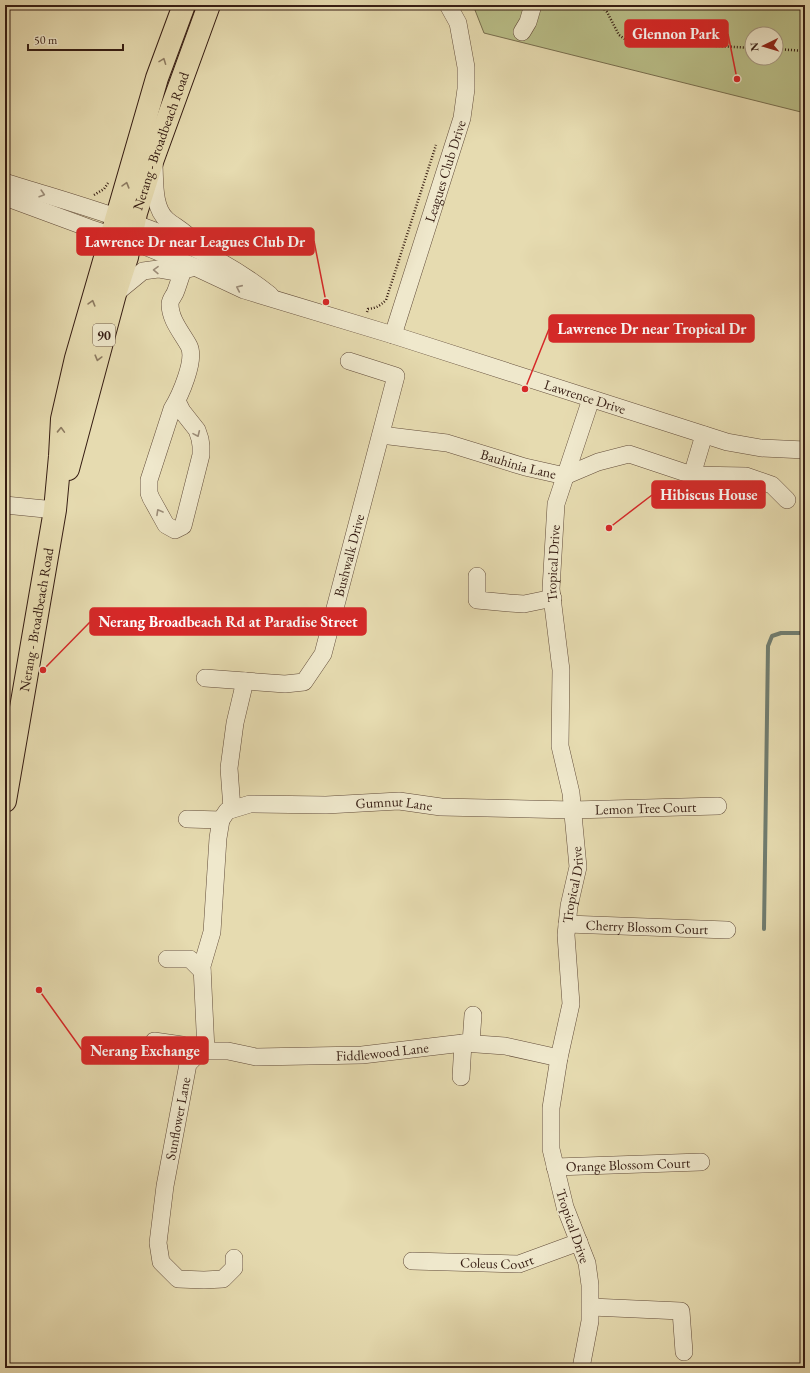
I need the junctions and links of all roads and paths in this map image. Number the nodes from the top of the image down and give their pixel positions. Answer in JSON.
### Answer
{"nodes":[{"id":1,"x":184,"y":5,"type":"edge"},
{"id":2,"x":209,"y":5,"type":"edge"},
{"id":3,"x":448,"y":5,"type":"edge"},
{"id":4,"x":533,"y":5,"type":"edge"},
{"id":5,"x":600,"y":5,"type":"edge"},
{"id":6,"x":522,"y":32,"type":"dead end"},
{"id":7,"x":744,"y":48,"type":"edge"},
{"id":8,"x":784,"y":50,"type":"edge"},
{"id":9,"x":805,"y":51,"type":"edge"},
{"id":10,"x":438,"y":142,"type":"dead end"},
{"id":11,"x":153,"y":159,"type":"junction"},
{"id":12,"x":5,"y":182,"type":"edge"},
{"id":13,"x":5,"y":197,"type":"edge"},
{"id":14,"x":123,"y":229,"type":"junction"},
{"id":15,"x":201,"y":251,"type":"junction"},
{"id":16,"x":189,"y":269,"type":"junction"},
{"id":17,"x":115,"y":294,"type":"junction"},
{"id":18,"x":277,"y":300,"type":"junction"},
{"id":19,"x":363,"y":326,"type":"junction"},
{"id":20,"x":393,"y":335,"type":"junction"},
{"id":21,"x":349,"y":361,"type":"dead end"},
{"id":22,"x":591,"y":399,"type":"junction"},
{"id":23,"x":177,"y":401,"type":"junction"},
{"id":24,"x":381,"y":435,"type":"junction"},
{"id":25,"x":704,"y":435,"type":"junction"},
{"id":26,"x":805,"y":450,"type":"edge"},
{"id":27,"x":692,"y":475,"type":"junction"},
{"id":28,"x":565,"y":476,"type":"junction"},
{"id":29,"x":787,"y":500,"type":"dead end"},
{"id":30,"x":5,"y":505,"type":"edge"},
{"id":31,"x":55,"y":510,"type":"junction"},
{"id":32,"x":477,"y":576,"type":"dead end"},
{"id":33,"x":553,"y":598,"type":"junction"},
{"id":34,"x":205,"y":678,"type":"dead end"},
{"id":35,"x":245,"y":681,"type":"junction"},
{"id":36,"x":5,"y":801,"type":"edge"},
{"id":37,"x":718,"y":806,"type":"dead end"},
{"id":38,"x":573,"y":810,"type":"junction"},
{"id":39,"x":226,"y":815,"type":"junction"},
{"id":40,"x":187,"y":819,"type":"dead end"},
{"id":41,"x":567,"y":924,"type":"junction"},
{"id":42,"x":727,"y":930,"type":"dead end"},
{"id":43,"x":167,"y":960,"type":"dead end"},
{"id":44,"x":202,"y":971,"type":"junction"},
{"id":45,"x":473,"y":1016,"type":"dead end"},
{"id":46,"x":154,"y":1041,"type":"dead end"},
{"id":47,"x":467,"y":1043,"type":"junction"},
{"id":48,"x":201,"y":1054,"type":"junction"},
{"id":49,"x":558,"y":1058,"type":"junction"},
{"id":50,"x":461,"y":1077,"type":"dead end"},
{"id":51,"x":701,"y":1162,"type":"dead end"},
{"id":52,"x":555,"y":1167,"type":"junction"},
{"id":53,"x":578,"y":1242,"type":"junction"},
{"id":54,"x":234,"y":1258,"type":"dead end"},
{"id":55,"x":412,"y":1261,"type":"dead end"},
{"id":56,"x":591,"y":1307,"type":"junction"},
{"id":57,"x":684,"y":1352,"type":"dead end"},
{"id":58,"x":581,"y":1368,"type":"edge"}],
"edges":[{"from":14,"to":1,"type":"main road","name":"Nerang - Broadbeach Road","number":"90","one_way":true},
{"from":2,"to":11,"type":"main road","name":"Nerang - Broadbeach Road","number":"90"},
{"from":3,"to":20,"type":"street","name":"Leagues Club Drive"},
{"from":4,"to":6,"type":"street"},
{"from":5,"to":7,"type":"path"},
{"from":8,"to":9,"type":"path"},
{"from":10,"to":19,"type":"path"},
{"from":11,"to":14,"type":"main road","name":"Nerang - Broadbeach Road","number":"90"},
{"from":11,"to":15,"type":"street"},
{"from":12,"to":14,"type":"street","one_way":true},
{"from":13,"to":14,"type":"street"},
{"from":14,"to":15,"type":"street","name":"Lawrence Drive"},
{"from":14,"to":16,"type":"street","name":"Lawrence Drive"},
{"from":14,"to":17,"type":"main road","name":"Nerang - Broadbeach Road","number":"90"},
{"from":31,"to":14,"type":"main road","name":"Nerang - Broadbeach Road","number":"90","one_way":true},
{"from":15,"to":18,"type":"street","name":"Lawrence Drive"},
{"from":16,"to":17,"type":"street","one_way":true},
{"from":18,"to":16,"type":"street","name":"Lawrence Drive","one_way":true},
{"from":16,"to":23,"type":"street"},
{"from":17,"to":31,"type":"main road","name":"Nerang - Broadbeach Road","number":"90","one_way":true},
{"from":18,"to":19,"type":"street","name":"Lawrence Drive"},
{"from":19,"to":20,"type":"street","name":"Lawrence Drive"},
{"from":20,"to":22,"type":"street","name":"Lawrence Drive"},
{"from":21,"to":24,"type":"street","name":"Bushwalk Drive"},
{"from":22,"to":25,"type":"street","name":"Lawrence Drive"},
{"from":22,"to":28,"type":"street","name":"Tropical Drive"},
{"from":23,"to":23,"type":"street","one_way":true},
{"from":24,"to":28,"type":"street","name":"Bauhinia Lane"},
{"from":24,"to":35,"type":"street","name":"Bushwalk Drive"},
{"from":25,"to":26,"type":"street","name":"Lawrence Drive"},
{"from":25,"to":27,"type":"street"},
{"from":27,"to":28,"type":"street","name":"Bauhinia Lane"},
{"from":27,"to":29,"type":"street","name":"Bauhinia Lane"},
{"from":28,"to":33,"type":"street","name":"Tropical Drive"},
{"from":30,"to":31,"type":"street"},
{"from":31,"to":36,"type":"main road","name":"Nerang - Broadbeach Road","number":"90"},
{"from":32,"to":33,"type":"street"},
{"from":33,"to":38,"type":"street","name":"Tropical Drive"},
{"from":34,"to":35,"type":"street","name":"Bushwalk Drive"},
{"from":35,"to":39,"type":"street"},
{"from":37,"to":38,"type":"street","name":"Lemon Tree Court"},
{"from":38,"to":39,"type":"street","name":"Gumnut Lane"},
{"from":38,"to":41,"type":"street","name":"Tropical Drive"},
{"from":39,"to":40,"type":"street","name":"Gumnut Lane"},
{"from":39,"to":44,"type":"street"},
{"from":41,"to":42,"type":"street","name":"Cherry Blossom Court"},
{"from":41,"to":49,"type":"street","name":"Tropical Drive"},
{"from":43,"to":44,"type":"street"},
{"from":44,"to":48,"type":"street"},
{"from":45,"to":47,"type":"street"},
{"from":46,"to":48,"type":"street"},
{"from":47,"to":48,"type":"street","name":"Fiddlewood Lane"},
{"from":47,"to":49,"type":"street","name":"Fiddlewood Lane"},
{"from":47,"to":50,"type":"street"},
{"from":48,"to":54,"type":"street","name":"Sunflower Lane"},
{"from":49,"to":52,"type":"street","name":"Tropical Drive"},
{"from":51,"to":52,"type":"street","name":"Orange Blossom Court"},
{"from":52,"to":53,"type":"street","name":"Tropical Drive"},
{"from":53,"to":55,"type":"street","name":"Coleus Court"},
{"from":53,"to":56,"type":"street","name":"Tropical Drive"},
{"from":56,"to":57,"type":"street"},
{"from":56,"to":58,"type":"street","name":"Tropical Drive"}]}
